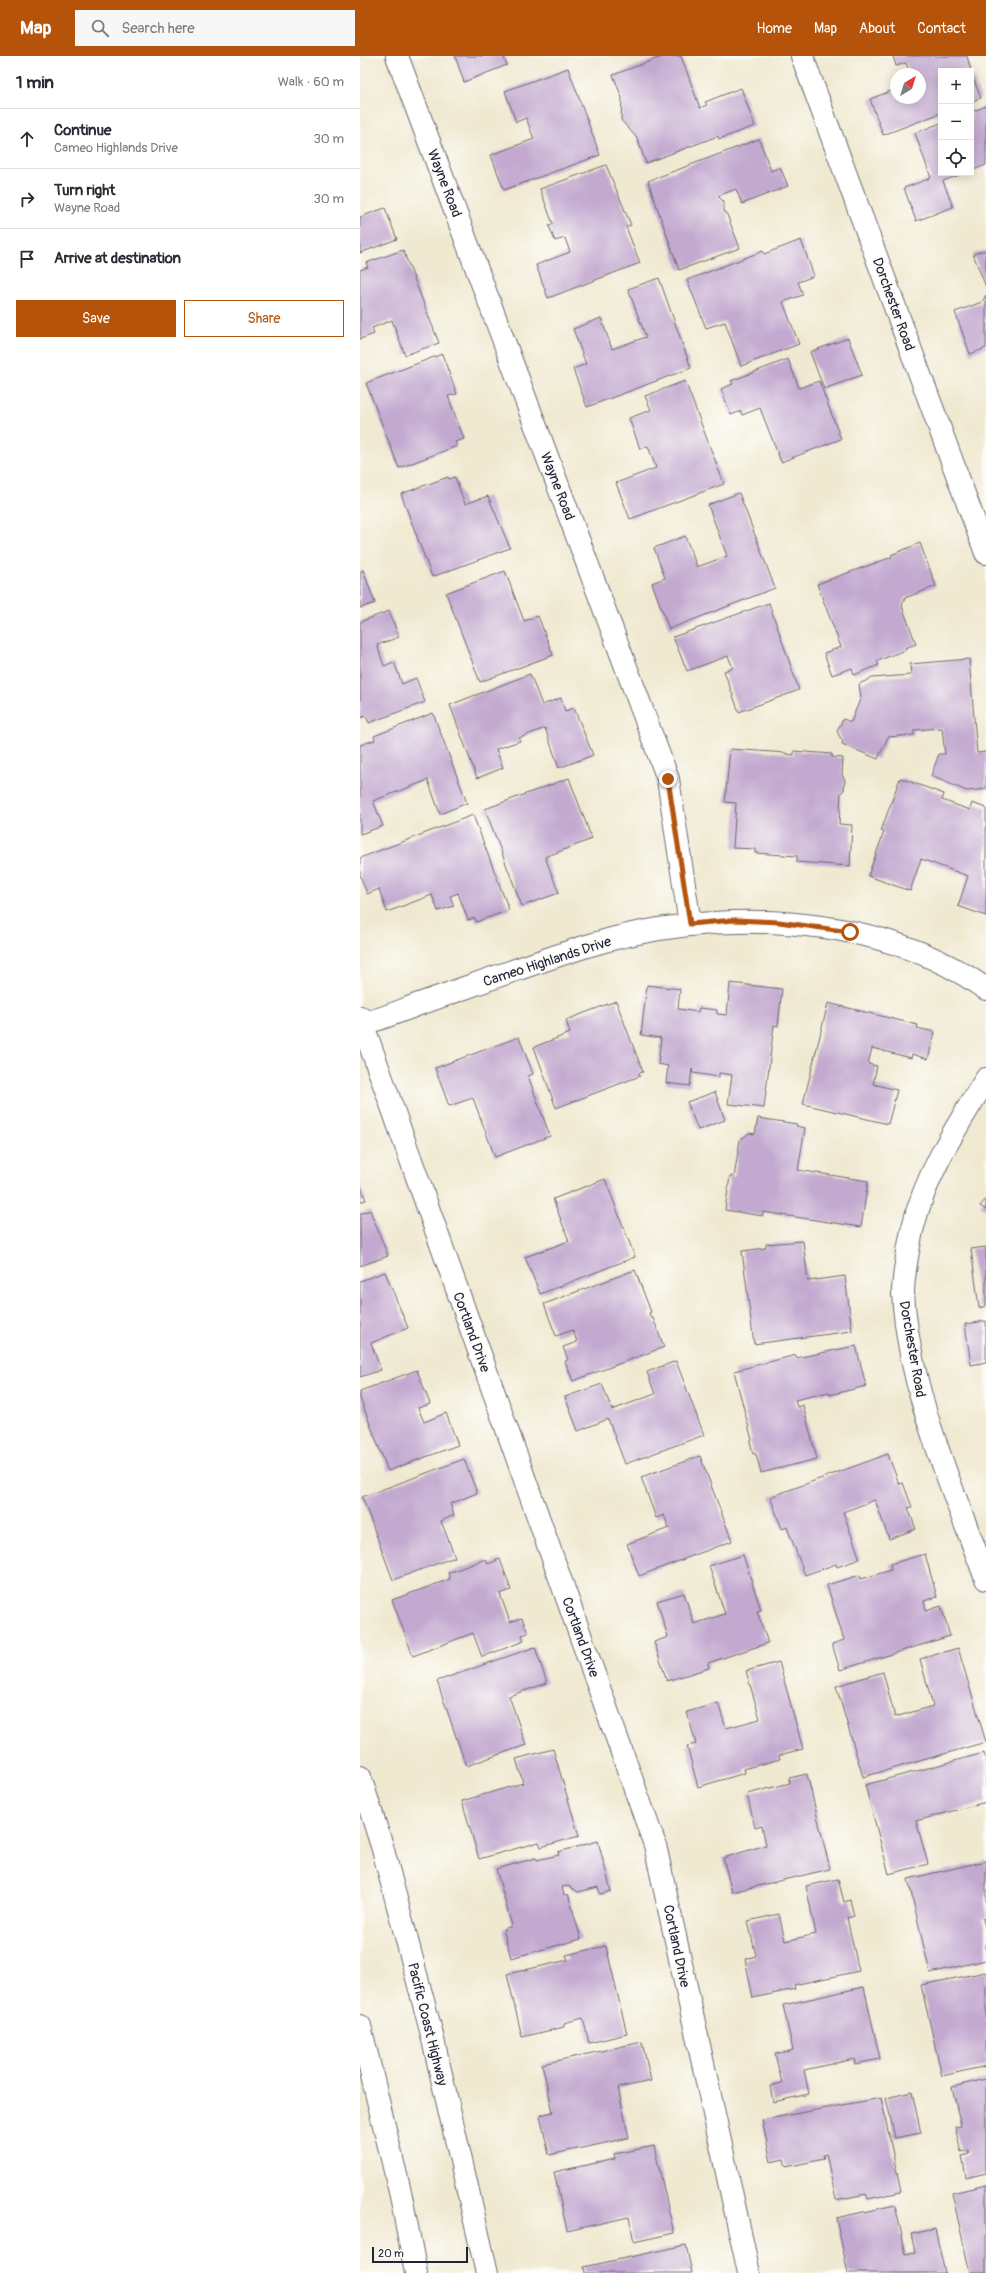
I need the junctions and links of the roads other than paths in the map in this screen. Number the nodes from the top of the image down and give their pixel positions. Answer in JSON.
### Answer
{"nodes":[{"id":1,"x":397,"y":56,"type":"edge"},
{"id":2,"x":802,"y":56,"type":"edge"},
{"id":3,"x":986,"y":553,"type":"edge"},
{"id":4,"x":690,"y":924,"type":"junction"},
{"id":5,"x":986,"y":989,"type":"edge"},
{"id":6,"x":361,"y":1023,"type":"edge"},
{"id":7,"x":986,"y":1079,"type":"edge"},
{"id":8,"x":986,"y":1579,"type":"edge"},
{"id":9,"x":360,"y":1777,"type":"edge"},
{"id":10,"x":360,"y":2026,"type":"edge"},
{"id":11,"x":416,"y":2273,"type":"edge"},
{"id":12,"x":487,"y":2273,"type":"edge"},
{"id":13,"x":749,"y":2273,"type":"edge"}],
"edges":[{"from":1,"to":4,"type":"main road","name":"Wayne Road"},
{"from":2,"to":3,"type":"main road","name":"Dorchester Road"},
{"from":4,"to":5,"type":"main road","name":"Cameo Highlands Drive"},
{"from":4,"to":6,"type":"main road","name":"Cameo Highlands Drive"},
{"from":6,"to":13,"type":"main road","name":"Cortland Drive"},
{"from":7,"to":8,"type":"main road","name":"Dorchester Road"},
{"from":9,"to":12,"type":"main road","name":"Pacific Coast Highway"},
{"from":10,"to":11,"type":"main road"}]}
